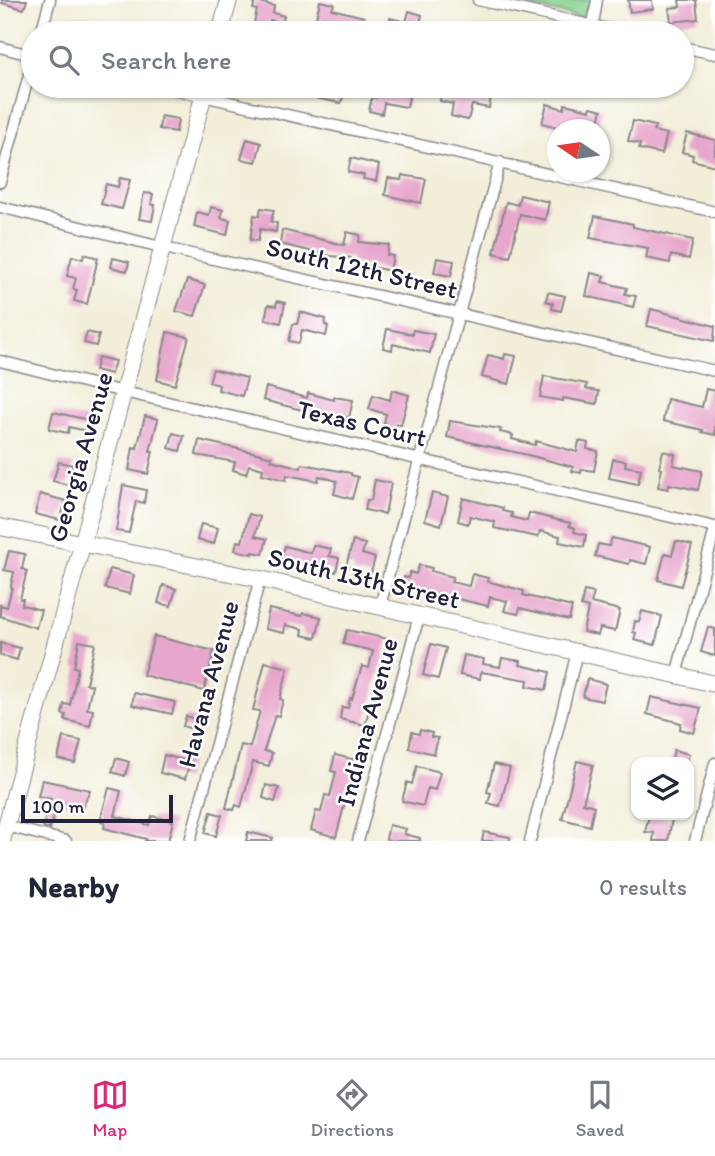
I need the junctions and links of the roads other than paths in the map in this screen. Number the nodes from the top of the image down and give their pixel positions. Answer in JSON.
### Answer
{"nodes":[{"id":1,"x":50,"y":0,"type":"edge"},
{"id":2,"x":229,"y":0,"type":"edge"},
{"id":3,"x":478,"y":0,"type":"edge"},
{"id":4,"x":597,"y":0,"type":"edge"},
{"id":5,"x":44,"y":21,"type":"edge"},
{"id":6,"x":223,"y":21,"type":"edge"},
{"id":7,"x":575,"y":21,"type":"edge"},
{"id":8,"x":594,"y":21,"type":"edge"},
{"id":9,"x":0,"y":47,"type":"edge"},
{"id":10,"x":694,"y":50,"type":"edge"},
{"id":11,"x":21,"y":54,"type":"edge"},
{"id":12,"x":715,"y":54,"type":"edge"},
{"id":13,"x":22,"y":98,"type":"edge"},
{"id":14,"x":202,"y":98,"type":"edge"},
{"id":15,"x":233,"y":98,"type":"edge"},
{"id":16,"x":500,"y":162,"type":"junction"},
{"id":17,"x":0,"y":182,"type":"edge"},
{"id":18,"x":0,"y":207,"type":"edge"},
{"id":19,"x":715,"y":212,"type":"edge"},
{"id":20,"x":163,"y":247,"type":"junction"},
{"id":21,"x":459,"y":313,"type":"junction"},
{"id":22,"x":0,"y":361,"type":"edge"},
{"id":23,"x":715,"y":371,"type":"edge"},
{"id":24,"x":124,"y":392,"type":"junction"},
{"id":25,"x":420,"y":459,"type":"junction"},
{"id":26,"x":0,"y":527,"type":"edge"},
{"id":27,"x":715,"y":528,"type":"edge"},
{"id":28,"x":82,"y":544,"type":"junction"},
{"id":29,"x":260,"y":579,"type":"junction"},
{"id":30,"x":380,"y":606,"type":"junction"},
{"id":31,"x":419,"y":616,"type":"junction"},
{"id":32,"x":577,"y":652,"type":"junction"},
{"id":33,"x":676,"y":675,"type":"junction"},
{"id":34,"x":715,"y":684,"type":"edge"},
{"id":35,"x":715,"y":762,"type":"edge"},
{"id":36,"x":4,"y":833,"type":"edge"},
{"id":37,"x":66,"y":841,"type":"edge"},
{"id":38,"x":190,"y":841,"type":"edge"},
{"id":39,"x":358,"y":841,"type":"edge"},
{"id":40,"x":530,"y":841,"type":"edge"},
{"id":41,"x":695,"y":841,"type":"edge"}],
"edges":[{"from":1,"to":5,"type":"street"},
{"from":2,"to":6,"type":"street"},
{"from":3,"to":7,"type":"street"},
{"from":4,"to":8,"type":"street"},
{"from":9,"to":11,"type":"street"},
{"from":10,"to":12,"type":"street"},
{"from":13,"to":17,"type":"street"},
{"from":14,"to":20,"type":"street","name":"Georgia Avenue"},
{"from":15,"to":16,"type":"street"},
{"from":16,"to":19,"type":"street"},
{"from":16,"to":21,"type":"street"},
{"from":18,"to":20,"type":"street","name":"South 12th Street"},
{"from":20,"to":21,"type":"street","name":"South 12th Street"},
{"from":20,"to":24,"type":"street","name":"Georgia Avenue"},
{"from":21,"to":23,"type":"street","name":"South 12th Street"},
{"from":21,"to":25,"type":"street"},
{"from":22,"to":24,"type":"street","name":"Texas Court"},
{"from":24,"to":25,"type":"street","name":"Texas Court"},
{"from":24,"to":28,"type":"street","name":"Georgia Avenue"},
{"from":25,"to":27,"type":"street","name":"Texas Court"},
{"from":25,"to":30,"type":"street"},
{"from":26,"to":28,"type":"street","name":"South 13th Street"},
{"from":27,"to":33,"type":"street"},
{"from":28,"to":29,"type":"street","name":"South 13th Street"},
{"from":28,"to":36,"type":"street","name":"Georgia Avenue"},
{"from":29,"to":30,"type":"street","name":"South 13th Street"},
{"from":29,"to":38,"type":"street","name":"Havana Avenue"},
{"from":30,"to":31,"type":"street","name":"South 13th Street"},
{"from":31,"to":32,"type":"street","name":"South 13th Street"},
{"from":31,"to":39,"type":"street","name":"Indiana Avenue"},
{"from":32,"to":33,"type":"street","name":"South 13th Street"},
{"from":32,"to":40,"type":"street"},
{"from":33,"to":34,"type":"street","name":"South 13th Street"},
{"from":35,"to":41,"type":"street"},
{"from":36,"to":37,"type":"street"}]}
